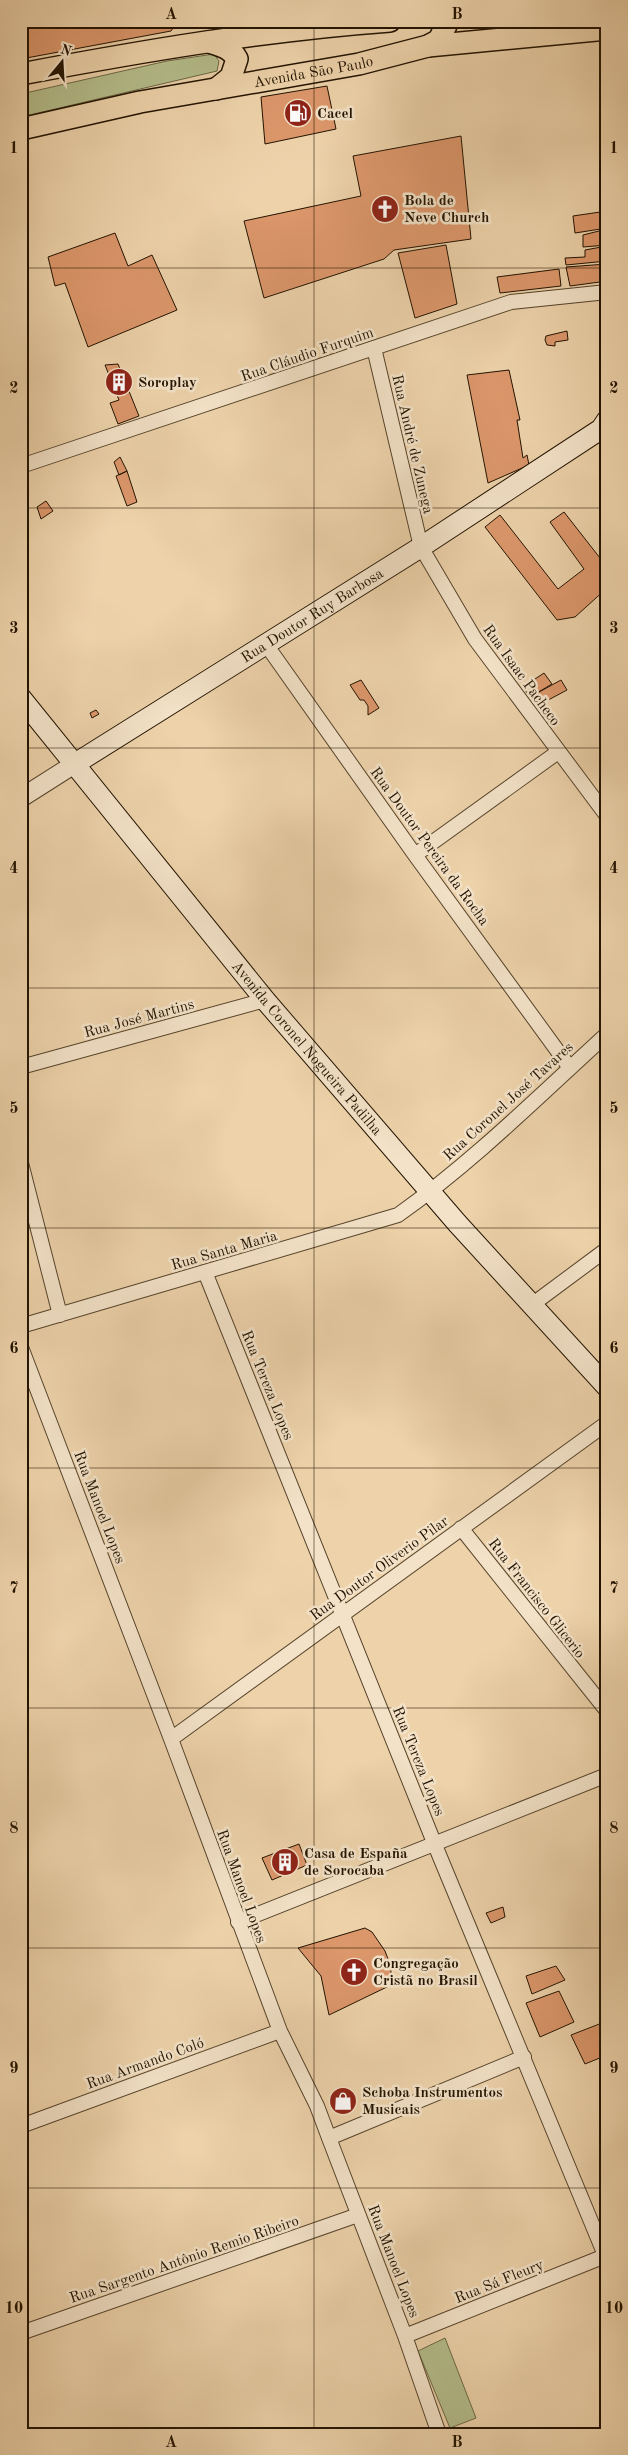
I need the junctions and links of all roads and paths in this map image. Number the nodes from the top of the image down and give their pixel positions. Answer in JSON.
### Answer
{"nodes":[{"id":1,"x":390,"y":21,"type":"edge"},
{"id":2,"x":448,"y":21,"type":"edge"},
{"id":3,"x":607,"y":29,"type":"edge"},
{"id":4,"x":209,"y":42,"type":"junction"},
{"id":5,"x":428,"y":46,"type":"junction"},
{"id":6,"x":21,"y":74,"type":"edge"},
{"id":7,"x":216,"y":89,"type":"junction"},
{"id":8,"x":21,"y":129,"type":"edge"},
{"id":9,"x":607,"y":292,"type":"edge"},
{"id":10,"x":374,"y":348,"type":"junction"},
{"id":11,"x":605,"y":428,"type":"edge"},
{"id":12,"x":21,"y":466,"type":"edge"},
{"id":13,"x":421,"y":547,"type":"junction"},
{"id":14,"x":265,"y":643,"type":"junction"},
{"id":15,"x":21,"y":698,"type":"edge"},
{"id":16,"x":558,"y":752,"type":"junction"},
{"id":17,"x":73,"y":765,"type":"junction"},
{"id":18,"x":21,"y":798,"type":"edge"},
{"id":19,"x":607,"y":816,"type":"edge"},
{"id":20,"x":415,"y":855,"type":"junction"},
{"id":21,"x":265,"y":1000,"type":"junction"},
{"id":22,"x":607,"y":1034,"type":"edge"},
{"id":23,"x":21,"y":1067,"type":"edge"},
{"id":24,"x":570,"y":1068,"type":"junction"},
{"id":25,"x":21,"y":1163,"type":"edge"},
{"id":26,"x":431,"y":1192,"type":"junction"},
{"id":27,"x":607,"y":1249,"type":"edge"},
{"id":28,"x":205,"y":1272,"type":"junction"},
{"id":29,"x":533,"y":1304,"type":"junction"},
{"id":30,"x":60,"y":1315,"type":"junction"},
{"id":31,"x":21,"y":1326,"type":"edge"},
{"id":32,"x":21,"y":1347,"type":"edge"},
{"id":33,"x":607,"y":1387,"type":"edge"},
{"id":34,"x":607,"y":1423,"type":"edge"},
{"id":35,"x":461,"y":1528,"type":"junction"},
{"id":36,"x":344,"y":1614,"type":"junction"},
{"id":37,"x":607,"y":1711,"type":"edge"},
{"id":38,"x":171,"y":1739,"type":"junction"},
{"id":39,"x":607,"y":1775,"type":"edge"},
{"id":40,"x":435,"y":1845,"type":"junction"},
{"id":41,"x":238,"y":1922,"type":"junction"},
{"id":42,"x":280,"y":2032,"type":"junction"},
{"id":43,"x":524,"y":2057,"type":"junction"},
{"id":44,"x":21,"y":2126,"type":"edge"},
{"id":45,"x":329,"y":2138,"type":"junction"},
{"id":46,"x":358,"y":2215,"type":"junction"},
{"id":47,"x":606,"y":2258,"type":"edge"},
{"id":48,"x":21,"y":2333,"type":"edge"},
{"id":49,"x":406,"y":2336,"type":"junction"},
{"id":50,"x":439,"y":2434,"type":"edge"}],
"edges":[{"from":1,"to":4,"type":"main road"},
{"from":2,"to":5,"type":"main road"},
{"from":3,"to":5,"type":"main road","name":"Avenida São Paulo"},
{"from":4,"to":6,"type":"main road"},
{"from":4,"to":7,"type":"main road"},
{"from":5,"to":7,"type":"main road","name":"Avenida São Paulo"},
{"from":7,"to":8,"type":"main road","name":"Avenida São Paulo"},
{"from":9,"to":10,"type":"street","name":"Rua Cláudio Furquim"},
{"from":10,"to":12,"type":"street","name":"Rua Cláudio Furquim"},
{"from":10,"to":13,"type":"street","name":"Rua André de Zunega"},
{"from":11,"to":13,"type":"main road","name":"Rua Doutor Ruy Barbosa"},
{"from":13,"to":14,"type":"main road","name":"Rua Doutor Ruy Barbosa"},
{"from":13,"to":16,"type":"street","name":"Rua Isaac Pacheco"},
{"from":14,"to":17,"type":"main road","name":"Rua Doutor Ruy Barbosa"},
{"from":14,"to":20,"type":"street","name":"Rua Doutor Pereira da Rocha"},
{"from":15,"to":17,"type":"main road","name":"Avenida Coronel Nogueira Padilha"},
{"from":16,"to":19,"type":"street","name":"Rua Isaac Pacheco"},
{"from":16,"to":20,"type":"street"},
{"from":17,"to":18,"type":"street","name":"Rua Doutor Ruy Barbosa"},
{"from":17,"to":21,"type":"main road","name":"Avenida Coronel Nogueira Padilha"},
{"from":20,"to":24,"type":"street","name":"Rua Doutor Pereira da Rocha"},
{"from":21,"to":23,"type":"street","name":"Rua José Martins"},
{"from":21,"to":26,"type":"main road","name":"Avenida Coronel Nogueira Padilha"},
{"from":22,"to":24,"type":"street","name":"Rua Coronel José Tavares"},
{"from":24,"to":26,"type":"street","name":"Rua Coronel José Tavares"},
{"from":25,"to":30,"type":"street"},
{"from":26,"to":28,"type":"street","name":"Rua Santa Maria"},
{"from":26,"to":29,"type":"main road","name":"Avenida Coronel Nogueira Padilha"},
{"from":27,"to":29,"type":"street"},
{"from":28,"to":30,"type":"street","name":"Rua Santa Maria"},
{"from":28,"to":36,"type":"street","name":"Rua Tereza Lopes"},
{"from":29,"to":33,"type":"main road","name":"Avenida Coronel Nogueira Padilha"},
{"from":30,"to":31,"type":"street","name":"Rua Santa Maria"},
{"from":32,"to":38,"type":"street","name":"Rua Manoel Lopes"},
{"from":34,"to":35,"type":"street","name":"Rua Doutor Oliverio Pilar"},
{"from":35,"to":36,"type":"street","name":"Rua Doutor Oliverio Pilar"},
{"from":35,"to":37,"type":"street","name":"Rua Francisco Glicerio"},
{"from":36,"to":38,"type":"street","name":"Rua Doutor Oliverio Pilar"},
{"from":36,"to":40,"type":"street","name":"Rua Tereza Lopes"},
{"from":38,"to":41,"type":"street","name":"Rua Manoel Lopes"},
{"from":39,"to":40,"type":"street"},
{"from":40,"to":41,"type":"street"},
{"from":40,"to":43,"type":"street","name":"Rua Tereza Lopes"},
{"from":41,"to":42,"type":"street","name":"Rua Manoel Lopes"},
{"from":42,"to":44,"type":"street","name":"Rua Armando Coló"},
{"from":42,"to":45,"type":"street","name":"Rua Manoel Lopes"},
{"from":43,"to":45,"type":"street"},
{"from":43,"to":47,"type":"street","name":"Rua Tereza Lopes"},
{"from":45,"to":46,"type":"street","name":"Rua Manoel Lopes"},
{"from":46,"to":48,"type":"street","name":"Rua Sargento Antônio Remio Ribeiro"},
{"from":46,"to":49,"type":"street","name":"Rua Manoel Lopes"},
{"from":47,"to":49,"type":"street","name":"Rua Sá Fleury"},
{"from":49,"to":50,"type":"street","name":"Rua Manoel Lopes"}]}
